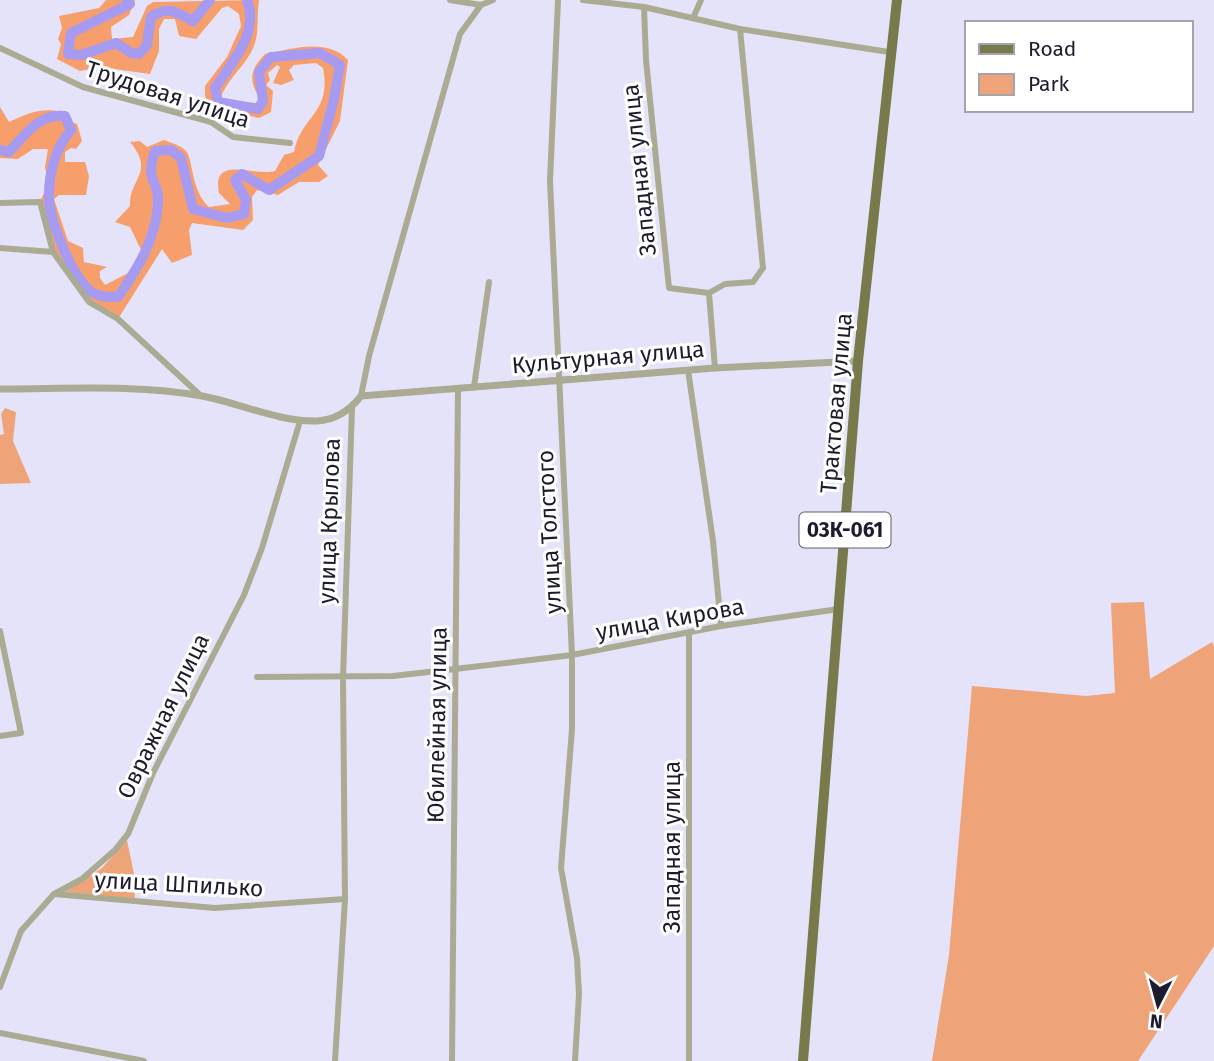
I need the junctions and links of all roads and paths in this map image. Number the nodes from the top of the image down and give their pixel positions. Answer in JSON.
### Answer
{"nodes":[{"id":1,"x":450,"y":0,"type":"edge"},
{"id":2,"x":493,"y":0,"type":"edge"},
{"id":3,"x":558,"y":0,"type":"edge"},
{"id":4,"x":583,"y":0,"type":"edge"},
{"id":5,"x":701,"y":0,"type":"edge"},
{"id":6,"x":897,"y":0,"type":"edge"},
{"id":7,"x":481,"y":5,"type":"junction"},
{"id":8,"x":644,"y":7,"type":"junction"},
{"id":9,"x":694,"y":16,"type":"junction"},
{"id":10,"x":740,"y":29,"type":"junction"},
{"id":11,"x":0,"y":48,"type":"edge"},
{"id":12,"x":889,"y":52,"type":"junction"},
{"id":13,"x":290,"y":143,"type":"dead end"},
{"id":14,"x":0,"y":203,"type":"edge"},
{"id":15,"x":0,"y":248,"type":"edge"},
{"id":16,"x":53,"y":252,"type":"junction"},
{"id":17,"x":489,"y":282,"type":"dead end"},
{"id":18,"x":709,"y":293,"type":"junction"},
{"id":19,"x":858,"y":361,"type":"junction"},
{"id":20,"x":715,"y":368,"type":"junction"},
{"id":21,"x":688,"y":370,"type":"junction"},
{"id":22,"x":559,"y":383,"type":"junction"},
{"id":23,"x":474,"y":387,"type":"junction"},
{"id":24,"x":0,"y":389,"type":"edge"},
{"id":25,"x":458,"y":389,"type":"junction"},
{"id":26,"x":201,"y":396,"type":"junction"},
{"id":27,"x":361,"y":396,"type":"junction"},
{"id":28,"x":352,"y":408,"type":"junction"},
{"id":29,"x":300,"y":421,"type":"junction"},
{"id":30,"x":839,"y":609,"type":"junction"},
{"id":31,"x":721,"y":626,"type":"junction"},
{"id":32,"x":0,"y":631,"type":"edge"},
{"id":33,"x":689,"y":632,"type":"junction"},
{"id":34,"x":572,"y":655,"type":"junction"},
{"id":35,"x":455,"y":669,"type":"junction"},
{"id":36,"x":257,"y":677,"type":"dead end"},
{"id":37,"x":343,"y":678,"type":"junction"},
{"id":38,"x":0,"y":736,"type":"edge"},
{"id":39,"x":54,"y":894,"type":"junction"},
{"id":40,"x":345,"y":899,"type":"junction"},
{"id":41,"x":0,"y":988,"type":"edge"},
{"id":42,"x":0,"y":1033,"type":"edge"},
{"id":43,"x":144,"y":1061,"type":"edge"},
{"id":44,"x":335,"y":1061,"type":"edge"},
{"id":45,"x":452,"y":1061,"type":"edge"},
{"id":46,"x":575,"y":1061,"type":"edge"},
{"id":47,"x":689,"y":1061,"type":"edge"},
{"id":48,"x":803,"y":1061,"type":"edge"}],
"edges":[{"from":1,"to":7,"type":"street"},
{"from":2,"to":7,"type":"street"},
{"from":3,"to":22,"type":"street","name":"улица Толстого"},
{"from":4,"to":8,"type":"street"},
{"from":5,"to":9,"type":"street"},
{"from":6,"to":12,"type":"main road","name":"Трактовая улица","number":"03К-061"},
{"from":7,"to":27,"type":"street","name":"улица Крылова"},
{"from":8,"to":9,"type":"street"},
{"from":8,"to":18,"type":"street","name":"Западная улица"},
{"from":9,"to":10,"type":"street"},
{"from":10,"to":12,"type":"street"},
{"from":10,"to":18,"type":"street","name":"Западная улица"},
{"from":11,"to":13,"type":"street","name":"Трудовая улица"},
{"from":12,"to":19,"type":"main road","name":"Трактовая улица","number":"03К-061"},
{"from":14,"to":16,"type":"street"},
{"from":15,"to":16,"type":"street"},
{"from":16,"to":26,"type":"street"},
{"from":17,"to":23,"type":"street"},
{"from":18,"to":20,"type":"street"},
{"from":19,"to":20,"type":"street","name":"Культурная улица"},
{"from":19,"to":30,"type":"main road","name":"Трактовая улица","number":"03К-061"},
{"from":20,"to":21,"type":"street","name":"Культурная улица"},
{"from":21,"to":22,"type":"street","name":"Культурная улица"},
{"from":21,"to":31,"type":"street"},
{"from":22,"to":23,"type":"street","name":"Культурная улица"},
{"from":22,"to":34,"type":"street","name":"улица Толстого"},
{"from":23,"to":25,"type":"street","name":"Культурная улица"},
{"from":24,"to":26,"type":"street"},
{"from":25,"to":27,"type":"street","name":"Культурная улица"},
{"from":25,"to":35,"type":"street","name":"Юбилейная улица"},
{"from":26,"to":29,"type":"street"},
{"from":27,"to":28,"type":"street","name":"улица Крылова"},
{"from":28,"to":29,"type":"street"},
{"from":28,"to":37,"type":"street","name":"улица Крылова"},
{"from":29,"to":39,"type":"street","name":"Овражная улица"},
{"from":30,"to":31,"type":"street","name":"улица Кирова"},
{"from":30,"to":48,"type":"main road","name":"Трактовая улица","number":"03К-061"},
{"from":31,"to":33,"type":"street","name":"улица Кирова"},
{"from":32,"to":38,"type":"street"},
{"from":33,"to":34,"type":"street","name":"улица Кирова"},
{"from":33,"to":47,"type":"street","name":"Западная улица"},
{"from":34,"to":35,"type":"street","name":"улица Кирова"},
{"from":34,"to":46,"type":"street","name":"улица Толстого"},
{"from":35,"to":37,"type":"street","name":"улица Кирова"},
{"from":35,"to":45,"type":"street","name":"Юбилейная улица"},
{"from":36,"to":37,"type":"street","name":"улица Кирова"},
{"from":37,"to":40,"type":"street","name":"улица Крылова"},
{"from":39,"to":40,"type":"street","name":"улица Шпилько"},
{"from":39,"to":41,"type":"street","name":"Овражная улица"},
{"from":40,"to":44,"type":"street","name":"улица Крылова"},
{"from":42,"to":43,"type":"street"}]}
